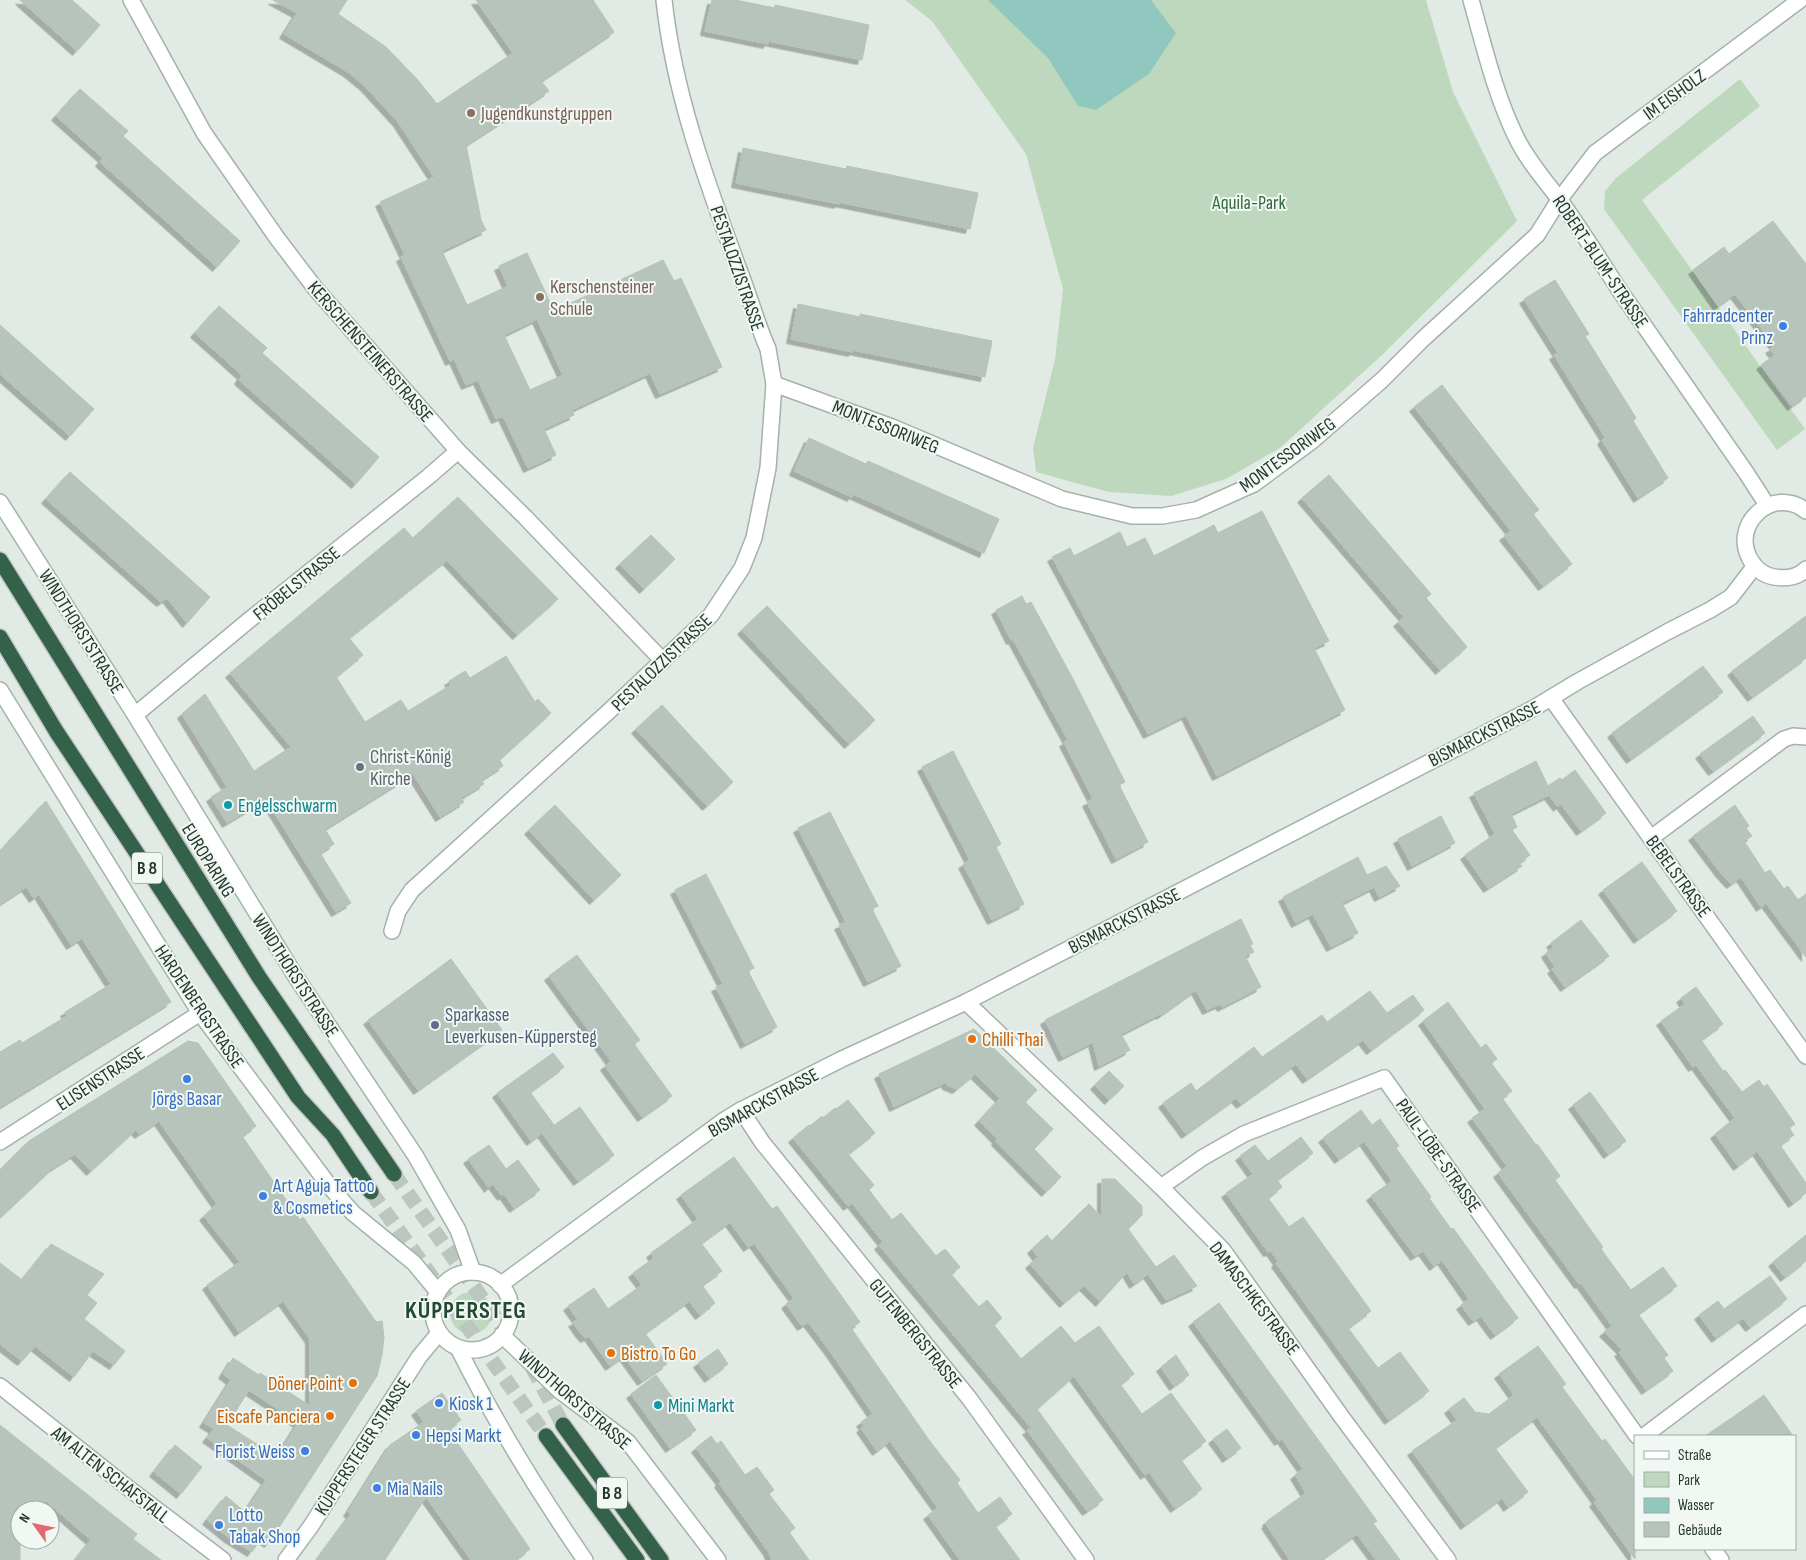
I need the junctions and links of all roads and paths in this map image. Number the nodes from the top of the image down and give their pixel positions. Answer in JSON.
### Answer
{"nodes":[{"id":1,"x":131,"y":0,"type":"edge"},
{"id":2,"x":664,"y":0,"type":"edge"},
{"id":3,"x":1471,"y":0,"type":"edge"},
{"id":4,"x":1800,"y":0,"type":"edge"},
{"id":5,"x":1559,"y":200,"type":"junction"},
{"id":6,"x":774,"y":384,"type":"junction"},
{"id":7,"x":458,"y":451,"type":"junction"},
{"id":8,"x":0,"y":502,"type":"edge"},
{"id":9,"x":1767,"y":505,"type":"junction"},
{"id":10,"x":1806,"y":511,"type":"edge"},
{"id":11,"x":0,"y":560,"type":"edge"},
{"id":12,"x":1754,"y":567,"type":"junction"},
{"id":13,"x":1806,"y":569,"type":"edge"},
{"id":14,"x":0,"y":638,"type":"edge"},
{"id":15,"x":663,"y":661,"type":"junction"},
{"id":16,"x":0,"y":690,"type":"edge"},
{"id":17,"x":1551,"y":698,"type":"junction"},
{"id":18,"x":135,"y":715,"type":"junction"},
{"id":19,"x":1806,"y":737,"type":"edge"},
{"id":20,"x":1651,"y":838,"type":"junction"},
{"id":21,"x":392,"y":931,"type":"dead end"},
{"id":22,"x":966,"y":1002,"type":"junction"},
{"id":23,"x":200,"y":1013,"type":"junction"},
{"id":24,"x":1806,"y":1056,"type":"edge"},
{"id":25,"x":741,"y":1110,"type":"junction"},
{"id":26,"x":0,"y":1142,"type":"edge"},
{"id":27,"x":394,"y":1174,"type":"tunnel mouth"},
{"id":28,"x":1161,"y":1187,"type":"junction"},
{"id":29,"x":371,"y":1192,"type":"tunnel mouth"},
{"id":30,"x":473,"y":1272,"type":"junction"},
{"id":31,"x":500,"y":1284,"type":"junction"},
{"id":32,"x":438,"y":1292,"type":"junction"},
{"id":33,"x":1806,"y":1314,"type":"edge"},
{"id":34,"x":439,"y":1333,"type":"junction"},
{"id":35,"x":502,"y":1335,"type":"junction"},
{"id":36,"x":458,"y":1348,"type":"junction"},
{"id":37,"x":0,"y":1386,"type":"edge"},
{"id":38,"x":563,"y":1425,"type":"tunnel mouth"},
{"id":39,"x":1636,"y":1435,"type":"edge"},
{"id":40,"x":1645,"y":1435,"type":"edge"},
{"id":41,"x":546,"y":1436,"type":"tunnel mouth"},
{"id":42,"x":223,"y":1560,"type":"edge"},
{"id":43,"x":286,"y":1560,"type":"edge"},
{"id":44,"x":585,"y":1560,"type":"edge"},
{"id":45,"x":637,"y":1560,"type":"edge"},
{"id":46,"x":661,"y":1560,"type":"edge"},
{"id":47,"x":718,"y":1560,"type":"edge"},
{"id":48,"x":1086,"y":1560,"type":"edge"},
{"id":49,"x":1448,"y":1560,"type":"edge"}],
"edges":[{"from":1,"to":7,"type":"street","name":"KERSCHENSTEINERSTRASSE"},
{"from":2,"to":6,"type":"street","name":"PESTALOZZISTRASSE"},
{"from":3,"to":5,"type":"street","name":"ROBERT-BLUM-STRASSE"},
{"from":4,"to":5,"type":"street","name":"IM EISHOLZ"},
{"from":5,"to":6,"type":"street","name":"MONTESSORIWEG"},
{"from":5,"to":9,"type":"street","name":"ROBERT-BLUM-STRASSE"},
{"from":6,"to":15,"type":"street","name":"PESTALOZZISTRASSE"},
{"from":7,"to":15,"type":"street","name":"KERSCHENSTEINERSTRASSE"},
{"from":7,"to":18,"type":"street","name":"FRÖBELSTRASSE"},
{"from":8,"to":18,"type":"street","name":"WINDTHORSTSTRASSE"},
{"from":9,"to":10,"type":"street"},
{"from":9,"to":12,"type":"street"},
{"from":11,"to":27,"type":"highway","name":"EUROPARING","number":"B 8"},
{"from":12,"to":13,"type":"street"},
{"from":12,"to":17,"type":"street","name":"BISMARCKSTRASSE"},
{"from":14,"to":29,"type":"highway","number":"B 8"},
{"from":15,"to":21,"type":"street","name":"PESTALOZZISTRASSE"},
{"from":16,"to":23,"type":"street","name":"HARDENBERGSTRASSE"},
{"from":17,"to":20,"type":"street","name":"BEBELSTRASSE"},
{"from":17,"to":22,"type":"street","name":"BISMARCKSTRASSE"},
{"from":18,"to":30,"type":"street","name":"WINDTHORSTSTRASSE"},
{"from":19,"to":20,"type":"street"},
{"from":20,"to":24,"type":"street","name":"BEBELSTRASSE"},
{"from":22,"to":25,"type":"street","name":"BISMARCKSTRASSE"},
{"from":22,"to":28,"type":"street","name":"DAMASCHKESTRASSE"},
{"from":23,"to":26,"type":"street","name":"ELISENSTRASSE"},
{"from":23,"to":32,"type":"street","name":"HARDENBERGSTRASSE"},
{"from":25,"to":31,"type":"street","name":"BISMARCKSTRASSE"},
{"from":25,"to":48,"type":"street","name":"GUTENBERGSTRASSE"},
{"from":28,"to":39,"type":"street","name":"PAUL-LÖBE-STRASSE"},
{"from":28,"to":49,"type":"street","name":"DAMASCHKESTRASSE"},
{"from":30,"to":31,"type":"street"},
{"from":30,"to":32,"type":"street"},
{"from":31,"to":35,"type":"street"},
{"from":32,"to":34,"type":"street"},
{"from":33,"to":40,"type":"street"},
{"from":34,"to":36,"type":"street"},
{"from":34,"to":43,"type":"street","name":"KÜPPERSTEGER STRASSE"},
{"from":35,"to":36,"type":"street"},
{"from":35,"to":47,"type":"street","name":"WINDTHORSTSTRASSE"},
{"from":36,"to":44,"type":"street"},
{"from":37,"to":42,"type":"street","name":"AM ALTEN SCHAFSTALL"},
{"from":38,"to":46,"type":"highway","number":"B 8"},
{"from":41,"to":45,"type":"highway","number":"B 8"}]}
